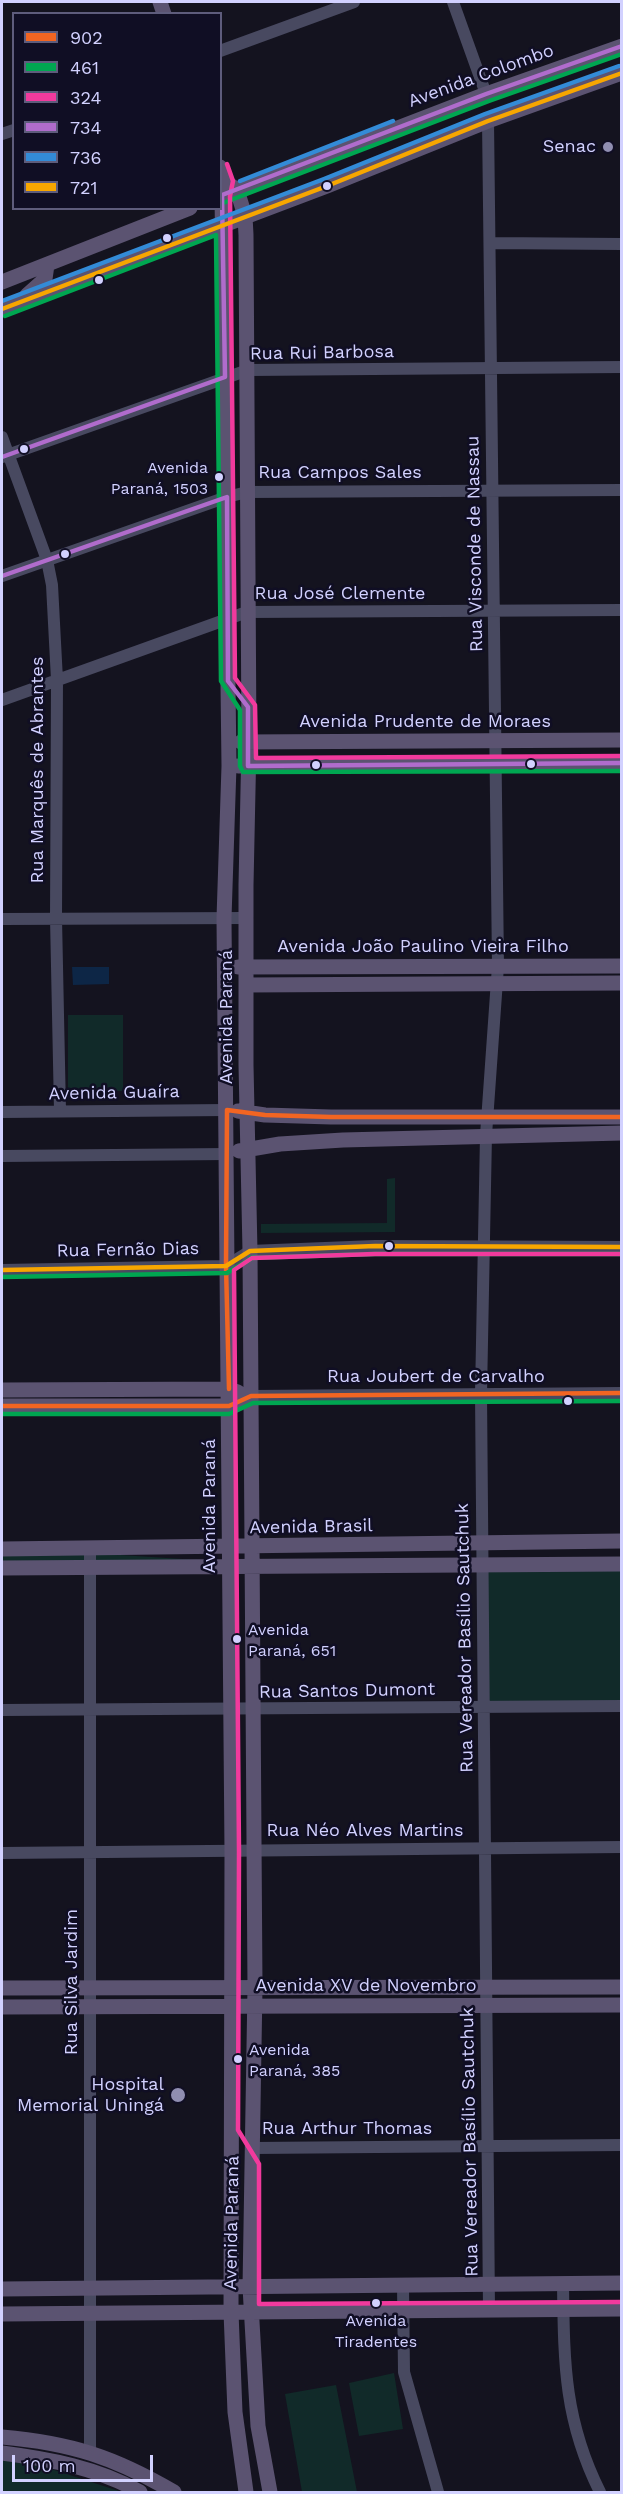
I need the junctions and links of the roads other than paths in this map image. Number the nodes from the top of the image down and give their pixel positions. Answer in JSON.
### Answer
{"nodes":[{"id":1,"x":354,"y":2,"type":"edge"},
{"id":2,"x":453,"y":2,"type":"edge"},
{"id":3,"x":619,"y":47,"type":"edge"},
{"id":4,"x":222,"y":50,"type":"edge"},
{"id":5,"x":621,"y":65,"type":"edge"},
{"id":6,"x":560,"y":67,"type":"junction"},
{"id":7,"x":621,"y":73,"type":"edge"},
{"id":8,"x":570,"y":93,"type":"junction"},
{"id":9,"x":486,"y":94,"type":"junction"},
{"id":10,"x":488,"y":121,"type":"junction"},
{"id":11,"x":222,"y":175,"type":"edge"},
{"id":12,"x":226,"y":191,"type":"edge"},
{"id":13,"x":185,"y":210,"type":"edge"},
{"id":14,"x":245,"y":216,"type":"junction"},
{"id":15,"x":223,"y":224,"type":"junction"},
{"id":16,"x":490,"y":243,"type":"junction"},
{"id":17,"x":621,"y":244,"type":"edge"},
{"id":18,"x":246,"y":248,"type":"junction"},
{"id":19,"x":224,"y":250,"type":"junction"},
{"id":20,"x":47,"y":265,"type":"junction"},
{"id":21,"x":2,"y":282,"type":"edge"},
{"id":22,"x":7,"y":307,"type":"edge"},
{"id":23,"x":621,"y":367,"type":"edge"},
{"id":24,"x":491,"y":368,"type":"junction"},
{"id":25,"x":248,"y":370,"type":"junction"},
{"id":26,"x":225,"y":376,"type":"junction"},
{"id":27,"x":2,"y":437,"type":"edge"},
{"id":28,"x":226,"y":439,"type":"junction"},
{"id":29,"x":5,"y":455,"type":"edge"},
{"id":30,"x":247,"y":466,"type":"junction"},
{"id":31,"x":493,"y":490,"type":"junction"},
{"id":32,"x":621,"y":490,"type":"edge"},
{"id":33,"x":247,"y":492,"type":"junction"},
{"id":34,"x":227,"y":497,"type":"junction"},
{"id":35,"x":248,"y":531,"type":"junction"},
{"id":36,"x":227,"y":558,"type":"junction"},
{"id":37,"x":47,"y":560,"type":"junction"},
{"id":38,"x":2,"y":576,"type":"edge"},
{"id":39,"x":621,"y":610,"type":"edge"},
{"id":40,"x":494,"y":611,"type":"junction"},
{"id":41,"x":247,"y":612,"type":"junction"},
{"id":42,"x":228,"y":619,"type":"junction"},
{"id":43,"x":57,"y":680,"type":"junction"},
{"id":44,"x":228,"y":681,"type":"junction"},
{"id":45,"x":2,"y":700,"type":"edge"},
{"id":46,"x":248,"y":707,"type":"junction"},
{"id":47,"x":621,"y":740,"type":"edge"},
{"id":48,"x":495,"y":741,"type":"junction"},
{"id":49,"x":229,"y":742,"type":"junction"},
{"id":50,"x":249,"y":742,"type":"junction"},
{"id":51,"x":496,"y":763,"type":"junction"},
{"id":52,"x":621,"y":763,"type":"edge"},
{"id":53,"x":248,"y":765,"type":"junction"},
{"id":54,"x":229,"y":766,"type":"junction"},
{"id":55,"x":226,"y":855,"type":"junction"},
{"id":56,"x":246,"y":885,"type":"junction"},
{"id":57,"x":56,"y":918,"type":"junction"},
{"id":58,"x":224,"y":918,"type":"junction"},
{"id":59,"x":246,"y":918,"type":"junction"},
{"id":60,"x":2,"y":919,"type":"edge"},
{"id":61,"x":498,"y":966,"type":"junction"},
{"id":62,"x":621,"y":966,"type":"edge"},
{"id":63,"x":224,"y":967,"type":"junction"},
{"id":64,"x":246,"y":968,"type":"junction"},
{"id":65,"x":621,"y":983,"type":"edge"},
{"id":66,"x":497,"y":984,"type":"junction"},
{"id":67,"x":246,"y":985,"type":"junction"},
{"id":68,"x":227,"y":1043,"type":"junction"},
{"id":69,"x":246,"y":1065,"type":"junction"},
{"id":70,"x":227,"y":1110,"type":"junction"},
{"id":71,"x":2,"y":1112,"type":"edge"},
{"id":72,"x":60,"y":1112,"type":"junction"},
{"id":73,"x":247,"y":1112,"type":"junction"},
{"id":74,"x":487,"y":1117,"type":"junction"},
{"id":75,"x":621,"y":1117,"type":"edge"},
{"id":76,"x":621,"y":1133,"type":"edge"},
{"id":77,"x":486,"y":1135,"type":"junction"},
{"id":78,"x":248,"y":1149,"type":"junction"},
{"id":79,"x":227,"y":1154,"type":"junction"},
{"id":80,"x":2,"y":1156,"type":"edge"},
{"id":81,"x":249,"y":1191,"type":"junction"},
{"id":82,"x":227,"y":1212,"type":"junction"},
{"id":83,"x":483,"y":1245,"type":"junction"},
{"id":84,"x":621,"y":1246,"type":"edge"},
{"id":85,"x":250,"y":1251,"type":"junction"},
{"id":86,"x":226,"y":1266,"type":"junction"},
{"id":87,"x":2,"y":1270,"type":"edge"},
{"id":88,"x":228,"y":1319,"type":"junction"},
{"id":89,"x":251,"y":1346,"type":"junction"},
{"id":90,"x":229,"y":1389,"type":"junction"},
{"id":91,"x":2,"y":1390,"type":"edge"},
{"id":92,"x":621,"y":1393,"type":"edge"},
{"id":93,"x":481,"y":1394,"type":"junction"},
{"id":94,"x":251,"y":1396,"type":"junction"},
{"id":95,"x":2,"y":1406,"type":"edge"},
{"id":96,"x":229,"y":1406,"type":"junction"},
{"id":97,"x":251,"y":1447,"type":"junction"},
{"id":98,"x":229,"y":1468,"type":"junction"},
{"id":99,"x":621,"y":1541,"type":"edge"},
{"id":100,"x":482,"y":1543,"type":"junction"},
{"id":101,"x":229,"y":1548,"type":"junction"},
{"id":102,"x":252,"y":1548,"type":"junction"},
{"id":103,"x":2,"y":1549,"type":"edge"},
{"id":104,"x":90,"y":1549,"type":"junction"},
{"id":105,"x":621,"y":1564,"type":"edge"},
{"id":106,"x":482,"y":1565,"type":"junction"},
{"id":107,"x":229,"y":1567,"type":"junction"},
{"id":108,"x":252,"y":1567,"type":"junction"},
{"id":109,"x":90,"y":1568,"type":"junction"},
{"id":110,"x":2,"y":1569,"type":"edge"},
{"id":111,"x":253,"y":1598,"type":"junction"},
{"id":112,"x":230,"y":1631,"type":"junction"},
{"id":113,"x":621,"y":1706,"type":"edge"},
{"id":114,"x":484,"y":1708,"type":"junction"},
{"id":115,"x":2,"y":1710,"type":"edge"},
{"id":116,"x":90,"y":1710,"type":"junction"},
{"id":117,"x":231,"y":1710,"type":"junction"},
{"id":118,"x":254,"y":1710,"type":"junction"},
{"id":119,"x":231,"y":1744,"type":"junction"},
{"id":120,"x":254,"y":1771,"type":"junction"},
{"id":121,"x":621,"y":1847,"type":"edge"},
{"id":122,"x":485,"y":1849,"type":"junction"},
{"id":123,"x":255,"y":1850,"type":"junction"},
{"id":124,"x":232,"y":1851,"type":"junction"},
{"id":125,"x":90,"y":1852,"type":"junction"},
{"id":126,"x":2,"y":1853,"type":"edge"},
{"id":127,"x":255,"y":1921,"type":"junction"},
{"id":128,"x":232,"y":1951,"type":"junction"},
{"id":129,"x":232,"y":1987,"type":"junction"},
{"id":130,"x":2,"y":1988,"type":"edge"},
{"id":131,"x":90,"y":1988,"type":"junction"},
{"id":132,"x":255,"y":1988,"type":"junction"},
{"id":133,"x":486,"y":1988,"type":"junction"},
{"id":134,"x":621,"y":1988,"type":"edge"},
{"id":135,"x":621,"y":2005,"type":"edge"},
{"id":136,"x":231,"y":2006,"type":"junction"},
{"id":137,"x":255,"y":2006,"type":"junction"},
{"id":138,"x":486,"y":2006,"type":"junction"},
{"id":139,"x":2,"y":2007,"type":"edge"},
{"id":140,"x":90,"y":2007,"type":"junction"},
{"id":141,"x":230,"y":2132,"type":"junction"},
{"id":142,"x":621,"y":2145,"type":"edge"},
{"id":143,"x":488,"y":2146,"type":"junction"},
{"id":144,"x":253,"y":2148,"type":"junction"},
{"id":145,"x":252,"y":2165,"type":"junction"},
{"id":146,"x":252,"y":2189,"type":"junction"},
{"id":147,"x":231,"y":2213,"type":"junction"},
{"id":148,"x":621,"y":2283,"type":"edge"},
{"id":149,"x":563,"y":2284,"type":"junction"},
{"id":150,"x":489,"y":2285,"type":"junction"},
{"id":151,"x":403,"y":2286,"type":"junction"},
{"id":152,"x":90,"y":2288,"type":"junction"},
{"id":153,"x":231,"y":2288,"type":"junction"},
{"id":154,"x":250,"y":2288,"type":"junction"},
{"id":155,"x":2,"y":2289,"type":"edge"},
{"id":156,"x":563,"y":2309,"type":"junction"},
{"id":157,"x":621,"y":2309,"type":"edge"},
{"id":158,"x":403,"y":2310,"type":"junction"},
{"id":159,"x":489,"y":2310,"type":"junction"},
{"id":160,"x":231,"y":2312,"type":"junction"},
{"id":161,"x":251,"y":2312,"type":"junction"},
{"id":162,"x":90,"y":2313,"type":"junction"},
{"id":163,"x":2,"y":2314,"type":"edge"},
{"id":164,"x":2,"y":2437,"type":"edge"},
{"id":165,"x":90,"y":2452,"type":"junction"},
{"id":166,"x":2,"y":2453,"type":"edge"},
{"id":167,"x":140,"y":2493,"type":"edge"},
{"id":168,"x":174,"y":2493,"type":"edge"},
{"id":169,"x":246,"y":2493,"type":"edge"},
{"id":170,"x":270,"y":2493,"type":"edge"},
{"id":171,"x":438,"y":2493,"type":"edge"},
{"id":172,"x":600,"y":2493,"type":"edge"}],
"edges":[{"from":1,"to":4,"type":"street"},
{"from":2,"to":9,"type":"street"},
{"from":3,"to":5,"type":"main road"},
{"from":3,"to":6,"type":"main road","name":"Avenida Colombo"},
{"from":6,"to":8,"type":"main road"},
{"from":6,"to":9,"type":"main road","name":"Avenida Colombo"},
{"from":7,"to":8,"type":"main road"},
{"from":8,"to":10,"type":"main road"},
{"from":9,"to":12,"type":"main road","name":"Avenida Colombo"},
{"from":10,"to":14,"type":"main road"},
{"from":10,"to":16,"type":"street","name":"Rua Visconde de Nassau"},
{"from":11,"to":12,"type":"main road"},
{"from":12,"to":14,"type":"main road","name":"Avenida Paraná"},
{"from":12,"to":15,"type":"main road","name":"Avenida Paraná"},
{"from":13,"to":20,"type":"main road"},
{"from":14,"to":15,"type":"main road"},
{"from":14,"to":18,"type":"main road","name":"Avenida Paraná"},
{"from":15,"to":19,"type":"main road","name":"Avenida Paraná"},
{"from":15,"to":22,"type":"main road"},
{"from":16,"to":17,"type":"street"},
{"from":16,"to":24,"type":"street","name":"Rua Visconde de Nassau"},
{"from":18,"to":19,"type":"main road"},
{"from":18,"to":25,"type":"main road","name":"Avenida Paraná"},
{"from":19,"to":26,"type":"main road","name":"Avenida Paraná"},
{"from":20,"to":21,"type":"main road"},
{"from":20,"to":22,"type":"main road"},
{"from":23,"to":24,"type":"street","name":"Rua Rui Barbosa"},
{"from":24,"to":25,"type":"street","name":"Rua Rui Barbosa"},
{"from":24,"to":31,"type":"street","name":"Rua Visconde de Nassau"},
{"from":25,"to":26,"type":"street","name":"Rua Rui Barbosa"},
{"from":25,"to":30,"type":"main road","name":"Avenida Paraná"},
{"from":26,"to":28,"type":"main road","name":"Avenida Paraná"},
{"from":26,"to":29,"type":"street","name":"Rua Rui Barbosa"},
{"from":27,"to":29,"type":"street","name":"Rua Marquês de Abrantes"},
{"from":28,"to":30,"type":"main road"},
{"from":28,"to":34,"type":"main road","name":"Avenida Paraná"},
{"from":29,"to":37,"type":"street","name":"Rua Marquês de Abrantes"},
{"from":30,"to":33,"type":"main road","name":"Avenida Paraná"},
{"from":31,"to":32,"type":"street","name":"Rua Campos Sales"},
{"from":31,"to":33,"type":"street","name":"Rua Campos Sales"},
{"from":31,"to":40,"type":"street","name":"Rua Visconde de Nassau"},
{"from":33,"to":34,"type":"street","name":"Rua Campos Sales"},
{"from":33,"to":35,"type":"main road","name":"Avenida Paraná"},
{"from":34,"to":36,"type":"main road","name":"Avenida Paraná"},
{"from":34,"to":37,"type":"street","name":"Rua Campos Sales"},
{"from":35,"to":36,"type":"main road"},
{"from":35,"to":41,"type":"main road","name":"Avenida Paraná"},
{"from":36,"to":42,"type":"main road","name":"Avenida Paraná"},
{"from":37,"to":38,"type":"street","name":"Rua Campos Sales"},
{"from":37,"to":43,"type":"street","name":"Rua Marquês de Abrantes"},
{"from":39,"to":40,"type":"street","name":"Rua José Clemente"},
{"from":40,"to":41,"type":"street","name":"Rua José Clemente"},
{"from":40,"to":48,"type":"street","name":"Rua Visconde de Nassau"},
{"from":41,"to":42,"type":"street","name":"Rua José Clemente"},
{"from":41,"to":46,"type":"main road","name":"Avenida Paraná"},
{"from":42,"to":43,"type":"street","name":"Rua José Clemente"},
{"from":42,"to":44,"type":"main road","name":"Avenida Paraná"},
{"from":43,"to":45,"type":"street","name":"Rua José Clemente"},
{"from":43,"to":57,"type":"street","name":"Rua Marquês de Abrantes"},
{"from":44,"to":46,"type":"main road"},
{"from":44,"to":49,"type":"main road","name":"Avenida Paraná"},
{"from":46,"to":50,"type":"main road","name":"Avenida Paraná"},
{"from":47,"to":48,"type":"main road","name":"Avenida Prudente de Moraes"},
{"from":48,"to":50,"type":"main road","name":"Avenida Prudente de Moraes"},
{"from":48,"to":51,"type":"street","name":"Rua Visconde de Nassau"},
{"from":49,"to":50,"type":"main road","name":"Avenida Prudente de Moraes"},
{"from":49,"to":54,"type":"main road","name":"Avenida Paraná"},
{"from":50,"to":53,"type":"main road","name":"Avenida Paraná"},
{"from":51,"to":52,"type":"main road"},
{"from":51,"to":53,"type":"main road"},
{"from":51,"to":61,"type":"street","name":"Rua Visconde de Nassau"},
{"from":53,"to":54,"type":"main road"},
{"from":53,"to":56,"type":"main road","name":"Avenida Paraná"},
{"from":54,"to":55,"type":"main road","name":"Avenida Paraná"},
{"from":55,"to":56,"type":"main road"},
{"from":55,"to":58,"type":"main road","name":"Avenida Paraná"},
{"from":56,"to":59,"type":"main road","name":"Avenida Paraná"},
{"from":57,"to":58,"type":"street"},
{"from":57,"to":60,"type":"street"},
{"from":57,"to":72,"type":"street","name":"Rua Marquês de Abrantes"},
{"from":58,"to":59,"type":"street"},
{"from":58,"to":63,"type":"main road","name":"Avenida Paraná"},
{"from":59,"to":64,"type":"main road","name":"Avenida Paraná"},
{"from":61,"to":62,"type":"main road","name":"Avenida João Paulino Vieira Filho"},
{"from":61,"to":64,"type":"main road","name":"Avenida João Paulino Vieira Filho"},
{"from":61,"to":66,"type":"street","name":"Rua Vereador Basílio Sautchuk"},
{"from":63,"to":64,"type":"main road","name":"Avenida João Paulino Vieira Filho"},
{"from":63,"to":68,"type":"main road","name":"Avenida Paraná"},
{"from":64,"to":67,"type":"main road","name":"Avenida Paraná"},
{"from":65,"to":66,"type":"main road","name":"Avenida João Paulino Vieira Filho"},
{"from":66,"to":67,"type":"main road","name":"Avenida João Paulino Vieira Filho"},
{"from":66,"to":74,"type":"street","name":"Rua Vereador Basílio Sautchuk"},
{"from":67,"to":69,"type":"main road","name":"Avenida Paraná"},
{"from":68,"to":69,"type":"main road"},
{"from":68,"to":70,"type":"main road","name":"Avenida Paraná"},
{"from":69,"to":73,"type":"main road","name":"Avenida Paraná"},
{"from":70,"to":72,"type":"street","name":"Avenida Guaíra"},
{"from":70,"to":73,"type":"main road"},
{"from":70,"to":79,"type":"main road","name":"Avenida Paraná"},
{"from":71,"to":72,"type":"street","name":"Avenida Guaíra"},
{"from":73,"to":74,"type":"main road"},
{"from":73,"to":78,"type":"main road","name":"Avenida Paraná"},
{"from":74,"to":75,"type":"main road"},
{"from":74,"to":77,"type":"street","name":"Rua Vereador Basílio Sautchuk"},
{"from":76,"to":77,"type":"main road"},
{"from":77,"to":78,"type":"main road"},
{"from":77,"to":83,"type":"street","name":"Rua Vereador Basílio Sautchuk"},
{"from":78,"to":79,"type":"main road"},
{"from":78,"to":81,"type":"main road","name":"Avenida Paraná"},
{"from":79,"to":80,"type":"street"},
{"from":79,"to":82,"type":"main road","name":"Avenida Paraná"},
{"from":81,"to":82,"type":"main road"},
{"from":81,"to":85,"type":"main road","name":"Avenida Paraná"},
{"from":82,"to":86,"type":"main road","name":"Avenida Paraná"},
{"from":83,"to":84,"type":"street"},
{"from":83,"to":85,"type":"street"},
{"from":83,"to":93,"type":"street","name":"Rua Vereador Basílio Sautchuk"},
{"from":85,"to":86,"type":"street"},
{"from":85,"to":89,"type":"main road","name":"Avenida Paraná"},
{"from":86,"to":87,"type":"street","name":"Rua Fernão Dias"},
{"from":86,"to":88,"type":"main road","name":"Avenida Paraná"},
{"from":88,"to":89,"type":"main road"},
{"from":88,"to":90,"type":"main road","name":"Avenida Paraná"},
{"from":89,"to":94,"type":"main road","name":"Avenida Paraná"},
{"from":90,"to":91,"type":"main road"},
{"from":90,"to":94,"type":"main road"},
{"from":90,"to":96,"type":"main road","name":"Avenida Paraná"},
{"from":92,"to":93,"type":"street","name":"Rua Joubert de Carvalho"},
{"from":93,"to":94,"type":"street","name":"Rua Joubert de Carvalho"},
{"from":93,"to":100,"type":"street","name":"Rua Vereador Basílio Sautchuk"},
{"from":94,"to":96,"type":"main road"},
{"from":94,"to":97,"type":"main road","name":"Avenida Paraná"},
{"from":95,"to":96,"type":"main road"},
{"from":96,"to":98,"type":"main road","name":"Avenida Paraná"},
{"from":97,"to":98,"type":"main road"},
{"from":97,"to":102,"type":"main road","name":"Avenida Paraná"},
{"from":98,"to":101,"type":"main road","name":"Avenida Paraná"},
{"from":99,"to":100,"type":"main road","name":"Avenida Brasil"},
{"from":100,"to":102,"type":"main road","name":"Avenida Brasil"},
{"from":100,"to":106,"type":"street","name":"Rua Vereador Basílio Sautchuk"},
{"from":101,"to":102,"type":"main road","name":"Avenida Brasil"},
{"from":101,"to":104,"type":"main road","name":"Avenida Brasil"},
{"from":101,"to":107,"type":"main road","name":"Avenida Paraná"},
{"from":102,"to":108,"type":"main road","name":"Avenida Paraná"},
{"from":103,"to":104,"type":"main road","name":"Avenida Brasil"},
{"from":104,"to":109,"type":"street","name":"Rua Silva Jardim"},
{"from":105,"to":106,"type":"main road"},
{"from":106,"to":108,"type":"main road"},
{"from":106,"to":114,"type":"street","name":"Rua Vereador Basílio Sautchuk"},
{"from":107,"to":108,"type":"main road"},
{"from":107,"to":109,"type":"main road"},
{"from":107,"to":112,"type":"main road","name":"Avenida Paraná"},
{"from":108,"to":111,"type":"main road","name":"Avenida Paraná"},
{"from":109,"to":110,"type":"main road"},
{"from":109,"to":116,"type":"street","name":"Rua Silva Jardim"},
{"from":111,"to":112,"type":"main road"},
{"from":111,"to":118,"type":"main road","name":"Avenida Paraná"},
{"from":112,"to":117,"type":"main road","name":"Avenida Paraná"},
{"from":113,"to":114,"type":"street","name":"Rua Santos Dumont"},
{"from":114,"to":118,"type":"street","name":"Rua Santos Dumont"},
{"from":114,"to":122,"type":"street","name":"Rua Vereador Basílio Sautchuk"},
{"from":115,"to":116,"type":"street","name":"Rua Santos Dumont"},
{"from":116,"to":117,"type":"street","name":"Rua Santos Dumont"},
{"from":116,"to":125,"type":"street","name":"Rua Silva Jardim"},
{"from":117,"to":118,"type":"street","name":"Rua Santos Dumont"},
{"from":117,"to":119,"type":"main road","name":"Avenida Paraná"},
{"from":118,"to":120,"type":"main road","name":"Avenida Paraná"},
{"from":119,"to":120,"type":"main road"},
{"from":119,"to":124,"type":"main road","name":"Avenida Paraná"},
{"from":120,"to":123,"type":"main road","name":"Avenida Paraná"},
{"from":121,"to":122,"type":"street","name":"Rua Néo Alves Martins"},
{"from":122,"to":123,"type":"street","name":"Rua Néo Alves Martins"},
{"from":122,"to":133,"type":"street","name":"Rua Vereador Basílio Sautchuk"},
{"from":123,"to":124,"type":"street","name":"Rua Néo Alves Martins"},
{"from":123,"to":127,"type":"main road","name":"Avenida Paraná"},
{"from":124,"to":125,"type":"street","name":"Rua Néo Alves Martins"},
{"from":124,"to":128,"type":"main road","name":"Avenida Paraná"},
{"from":125,"to":126,"type":"street","name":"Rua Néo Alves Martins"},
{"from":125,"to":131,"type":"street","name":"Rua Silva Jardim"},
{"from":127,"to":128,"type":"main road"},
{"from":127,"to":132,"type":"main road","name":"Avenida Paraná"},
{"from":128,"to":129,"type":"main road","name":"Avenida Paraná"},
{"from":129,"to":131,"type":"main road","name":"Avenida XV de Novembro"},
{"from":129,"to":132,"type":"main road","name":"Avenida XV de Novembro"},
{"from":129,"to":136,"type":"main road","name":"Avenida Paraná"},
{"from":130,"to":131,"type":"main road","name":"Avenida XV de Novembro"},
{"from":131,"to":140,"type":"street","name":"Rua Silva Jardim"},
{"from":132,"to":133,"type":"main road","name":"Avenida XV de Novembro"},
{"from":132,"to":137,"type":"main road","name":"Avenida Paraná"},
{"from":133,"to":134,"type":"main road","name":"Avenida XV de Novembro"},
{"from":133,"to":138,"type":"street","name":"Rua Vereador Basílio Sautchuk"},
{"from":135,"to":138,"type":"main road","name":"Avenida XV de Novembro"},
{"from":136,"to":137,"type":"main road","name":"Avenida XV de Novembro"},
{"from":136,"to":140,"type":"main road","name":"Avenida XV de Novembro"},
{"from":136,"to":141,"type":"main road","name":"Avenida Paraná"},
{"from":137,"to":138,"type":"main road","name":"Avenida XV de Novembro"},
{"from":137,"to":144,"type":"main road","name":"Avenida Paraná"},
{"from":138,"to":143,"type":"street","name":"Rua Vereador Basílio Sautchuk"},
{"from":139,"to":140,"type":"main road","name":"Avenida XV de Novembro"},
{"from":140,"to":152,"type":"street","name":"Rua Silva Jardim"},
{"from":141,"to":145,"type":"main road"},
{"from":141,"to":147,"type":"main road","name":"Avenida Paraná"},
{"from":142,"to":143,"type":"street","name":"Rua Arthur Thomas"},
{"from":143,"to":144,"type":"street","name":"Rua Arthur Thomas"},
{"from":143,"to":150,"type":"street","name":"Rua Vereador Basílio Sautchuk"},
{"from":144,"to":145,"type":"main road","name":"Avenida Paraná"},
{"from":145,"to":146,"type":"main road","name":"Avenida Paraná"},
{"from":146,"to":147,"type":"main road"},
{"from":146,"to":154,"type":"main road","name":"Avenida Paraná"},
{"from":147,"to":153,"type":"main road","name":"Avenida Paraná"},
{"from":148,"to":149,"type":"main road"},
{"from":149,"to":150,"type":"main road"},
{"from":149,"to":156,"type":"street"},
{"from":150,"to":151,"type":"main road"},
{"from":150,"to":159,"type":"street","name":"Rua Vereador Basílio Sautchuk"},
{"from":151,"to":154,"type":"main road"},
{"from":151,"to":158,"type":"street"},
{"from":152,"to":153,"type":"main road"},
{"from":152,"to":155,"type":"main road"},
{"from":152,"to":162,"type":"street","name":"Rua Silva Jardim"},
{"from":153,"to":154,"type":"main road"},
{"from":153,"to":160,"type":"main road","name":"Avenida Paraná"},
{"from":154,"to":161,"type":"main road","name":"Avenida Paraná"},
{"from":156,"to":157,"type":"main road"},
{"from":156,"to":159,"type":"main road"},
{"from":156,"to":172,"type":"street"},
{"from":158,"to":159,"type":"main road"},
{"from":158,"to":161,"type":"main road"},
{"from":158,"to":171,"type":"street"},
{"from":160,"to":161,"type":"main road"},
{"from":160,"to":162,"type":"main road"},
{"from":160,"to":169,"type":"main road","name":"Avenida Paraná"},
{"from":161,"to":170,"type":"main road","name":"Avenida Paraná"},
{"from":162,"to":163,"type":"main road"},
{"from":162,"to":165,"type":"street","name":"Rua Silva Jardim"},
{"from":164,"to":165,"type":"main road"},
{"from":165,"to":168,"type":"main road"},
{"from":166,"to":167,"type":"main road"}]}
